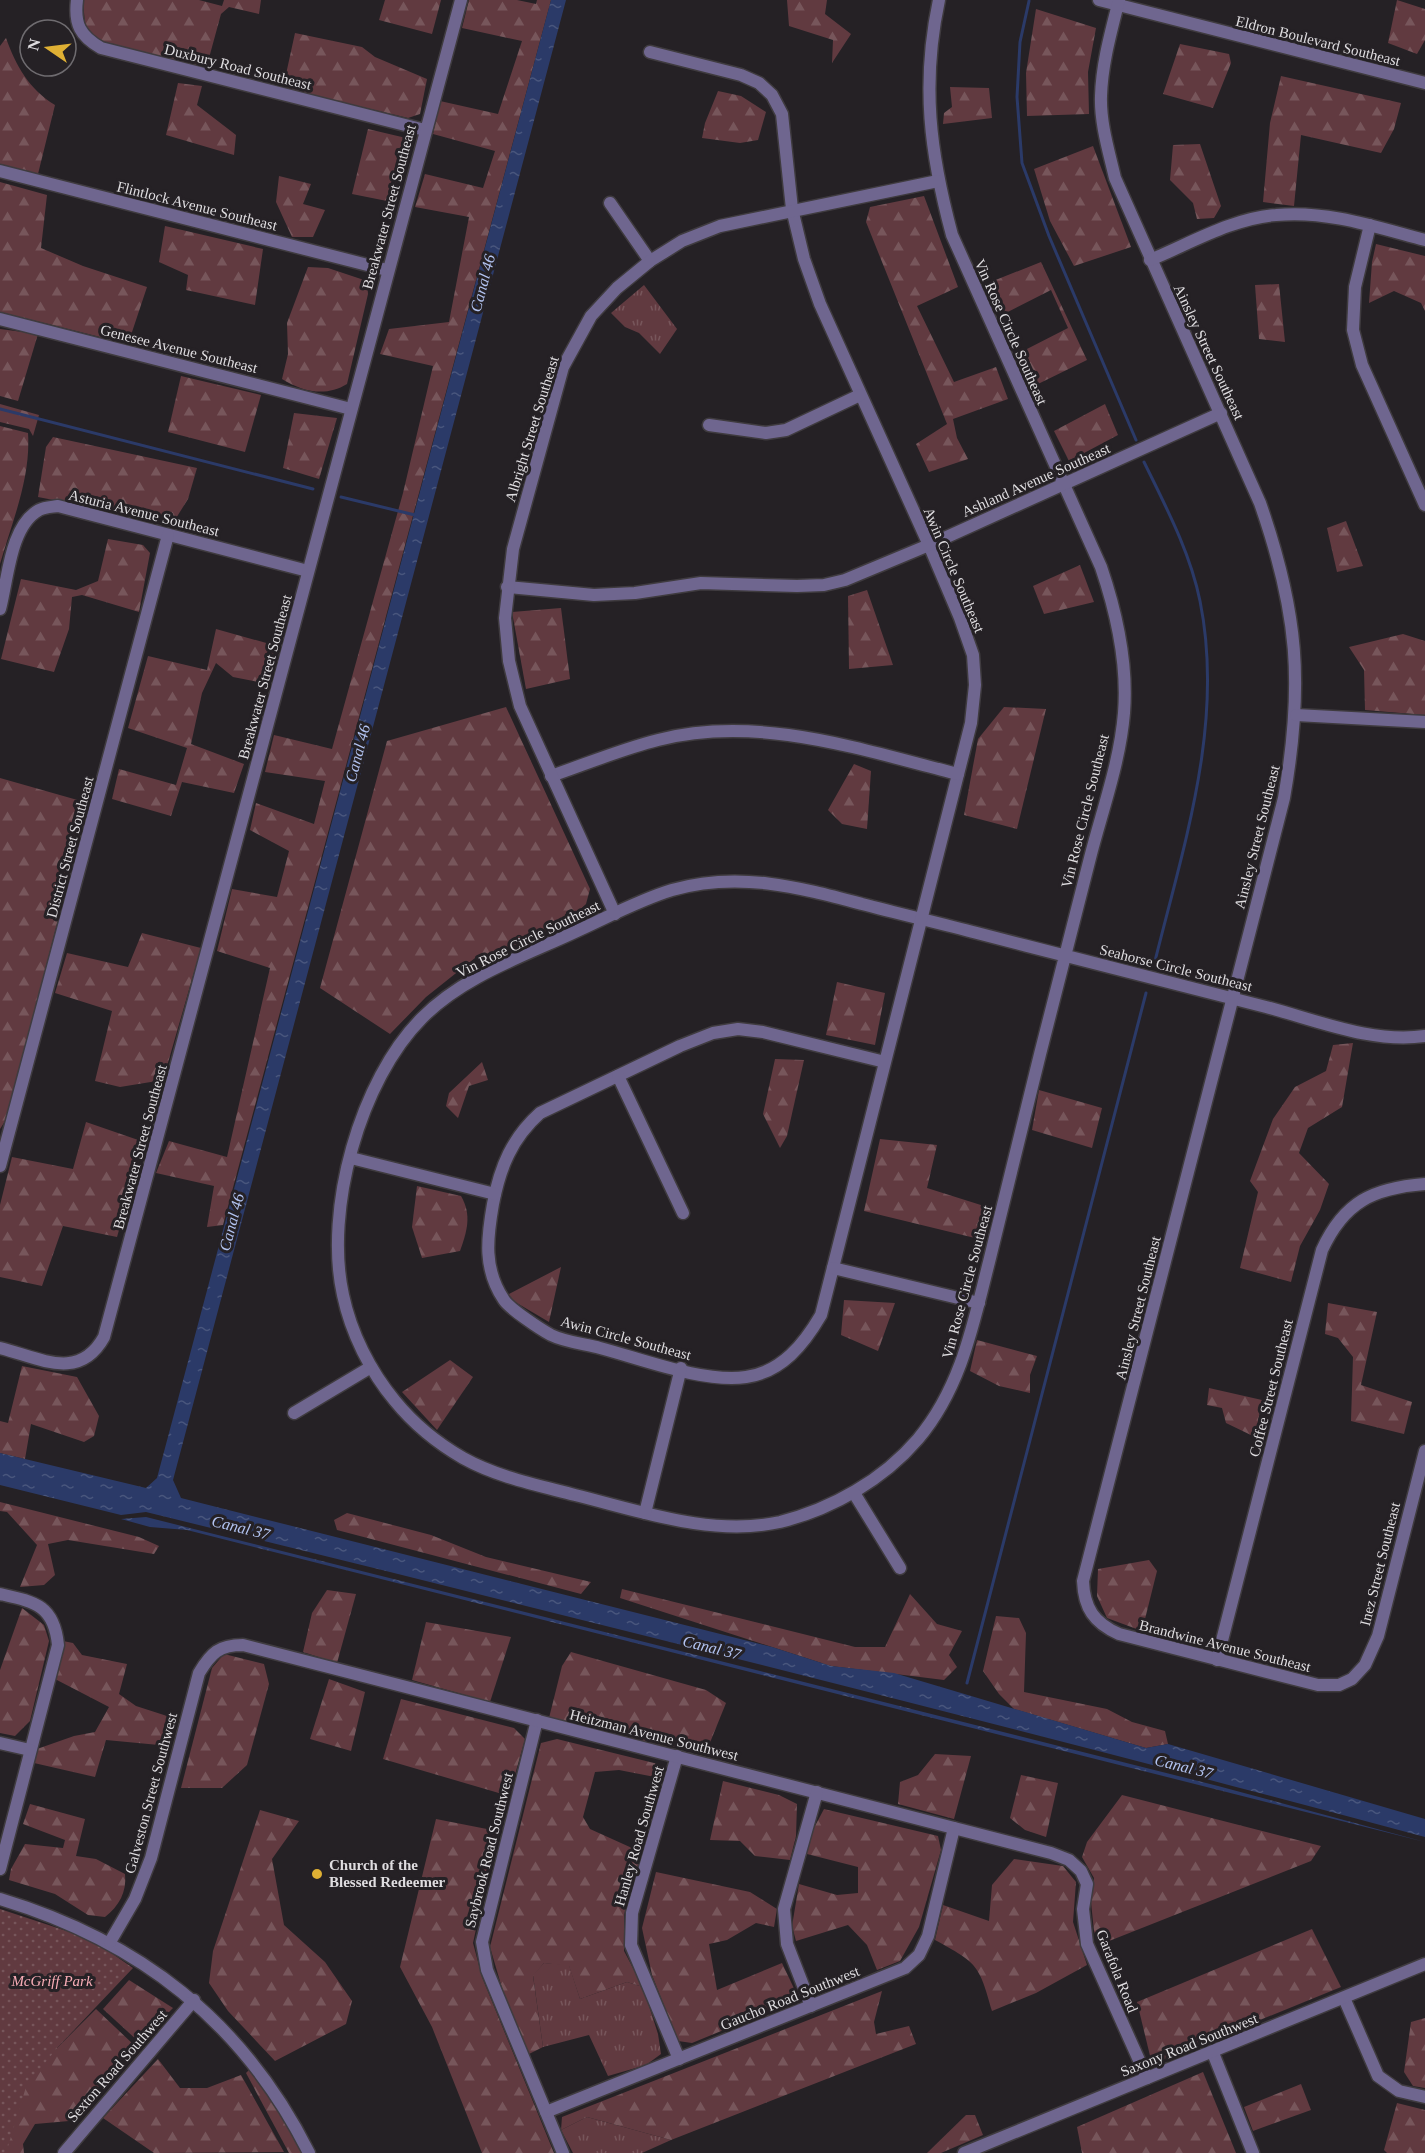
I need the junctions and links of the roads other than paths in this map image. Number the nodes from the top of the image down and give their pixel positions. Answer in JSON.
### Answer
{"nodes":[{"id":1,"x":77,"y":0,"type":"edge"},
{"id":2,"x":461,"y":0,"type":"edge"},
{"id":3,"x":939,"y":0,"type":"edge"},
{"id":4,"x":1099,"y":0,"type":"edge"},
{"id":5,"x":1118,"y":2,"type":"edge"},
{"id":6,"x":650,"y":52,"type":"dead end"},
{"id":7,"x":1425,"y":83,"type":"edge"},
{"id":8,"x":425,"y":130,"type":"junction"},
{"id":9,"x":0,"y":171,"type":"edge"},
{"id":10,"x":938,"y":181,"type":"junction"},
{"id":11,"x":610,"y":203,"type":"dead end"},
{"id":12,"x":792,"y":209,"type":"junction"},
{"id":13,"x":1370,"y":225,"type":"junction"},
{"id":14,"x":1425,"y":240,"type":"edge"},
{"id":15,"x":1150,"y":260,"type":"junction"},
{"id":16,"x":650,"y":261,"type":"junction"},
{"id":17,"x":387,"y":270,"type":"junction"},
{"id":18,"x":0,"y":319,"type":"edge"},
{"id":19,"x":860,"y":395,"type":"junction"},
{"id":20,"x":351,"y":409,"type":"junction"},
{"id":21,"x":1221,"y":413,"type":"junction"},
{"id":22,"x":709,"y":425,"type":"dead end"},
{"id":23,"x":1420,"y":481,"type":"edge"},
{"id":24,"x":1062,"y":484,"type":"junction"},
{"id":25,"x":1425,"y":505,"type":"edge"},
{"id":26,"x":168,"y":535,"type":"junction"},
{"id":27,"x":929,"y":545,"type":"junction"},
{"id":28,"x":308,"y":571,"type":"junction"},
{"id":29,"x":507,"y":586,"type":"junction"},
{"id":30,"x":0,"y":606,"type":"edge"},
{"id":31,"x":1296,"y":715,"type":"junction"},
{"id":32,"x":1425,"y":722,"type":"edge"},
{"id":33,"x":958,"y":774,"type":"junction"},
{"id":34,"x":550,"y":776,"type":"junction"},
{"id":35,"x":615,"y":914,"type":"junction"},
{"id":36,"x":921,"y":919,"type":"junction"},
{"id":37,"x":1065,"y":956,"type":"junction"},
{"id":38,"x":1232,"y":998,"type":"junction"},
{"id":39,"x":1425,"y":1036,"type":"edge"},
{"id":40,"x":885,"y":1062,"type":"junction"},
{"id":41,"x":618,"y":1076,"type":"junction"},
{"id":42,"x":351,"y":1158,"type":"junction"},
{"id":43,"x":0,"y":1166,"type":"edge"},
{"id":44,"x":1425,"y":1184,"type":"edge"},
{"id":45,"x":495,"y":1194,"type":"junction"},
{"id":46,"x":682,"y":1213,"type":"dead end"},
{"id":47,"x":833,"y":1268,"type":"junction"},
{"id":48,"x":979,"y":1303,"type":"junction"},
{"id":49,"x":0,"y":1348,"type":"edge"},
{"id":50,"x":371,"y":1367,"type":"junction"},
{"id":51,"x":681,"y":1368,"type":"junction"},
{"id":52,"x":294,"y":1413,"type":"dead end"},
{"id":53,"x":1425,"y":1451,"type":"edge"},
{"id":54,"x":854,"y":1493,"type":"junction"},
{"id":55,"x":645,"y":1513,"type":"junction"},
{"id":56,"x":900,"y":1568,"type":"dead end"},
{"id":57,"x":0,"y":1594,"type":"edge"},
{"id":58,"x":1095,"y":1619,"type":"joint"},
{"id":59,"x":216,"y":1650,"type":"joint"},
{"id":60,"x":1217,"y":1660,"type":"junction"},
{"id":61,"x":1352,"y":1679,"type":"joint"},
{"id":62,"x":537,"y":1720,"type":"junction"},
{"id":63,"x":0,"y":1743,"type":"edge"},
{"id":64,"x":30,"y":1750,"type":"junction"},
{"id":65,"x":677,"y":1756,"type":"junction"},
{"id":66,"x":817,"y":1792,"type":"junction"},
{"id":67,"x":954,"y":1828,"type":"junction"},
{"id":68,"x":0,"y":1869,"type":"edge"},
{"id":69,"x":1081,"y":1871,"type":"joint"},
{"id":70,"x":0,"y":1899,"type":"edge"},
{"id":71,"x":110,"y":1942,"type":"junction"},
{"id":72,"x":1425,"y":1964,"type":"edge"},
{"id":73,"x":1344,"y":1998,"type":"junction"},
{"id":74,"x":194,"y":2000,"type":"junction"},
{"id":75,"x":812,"y":2006,"type":"junction"},
{"id":76,"x":1213,"y":2053,"type":"junction"},
{"id":77,"x":679,"y":2059,"type":"junction"},
{"id":78,"x":1147,"y":2078,"type":"junction"},
{"id":79,"x":1425,"y":2097,"type":"edge"},
{"id":80,"x":546,"y":2112,"type":"junction"},
{"id":81,"x":64,"y":2153,"type":"edge"},
{"id":82,"x":309,"y":2153,"type":"edge"},
{"id":83,"x":563,"y":2153,"type":"edge"},
{"id":84,"x":964,"y":2153,"type":"edge"},
{"id":85,"x":1253,"y":2153,"type":"edge"}],
"edges":[{"from":1,"to":8,"type":"street","name":"Duxbury Road Southeast"},
{"from":2,"to":8,"type":"street","name":"Breakwater Street Southeast"},
{"from":3,"to":10,"type":"street","name":"Vin Rose Circle Southeast"},
{"from":4,"to":5,"type":"street","name":"Eldron Boulevard Southeast"},
{"from":5,"to":7,"type":"street","name":"Eldron Boulevard Southeast"},
{"from":5,"to":15,"type":"street","name":"Ainsley Street Southeast"},
{"from":6,"to":12,"type":"street","name":"Awin Circle Southeast"},
{"from":8,"to":17,"type":"street","name":"Breakwater Street Southeast"},
{"from":9,"to":17,"type":"street","name":"Flintlock Avenue Southeast"},
{"from":10,"to":12,"type":"street","name":"Albright Street Southeast"},
{"from":10,"to":24,"type":"street","name":"Vin Rose Circle Southeast"},
{"from":11,"to":16,"type":"street"},
{"from":12,"to":16,"type":"street","name":"Albright Street Southeast"},
{"from":12,"to":19,"type":"street","name":"Awin Circle Southeast"},
{"from":13,"to":14,"type":"street"},
{"from":13,"to":15,"type":"street"},
{"from":13,"to":23,"type":"street"},
{"from":15,"to":21,"type":"street","name":"Ainsley Street Southeast"},
{"from":16,"to":29,"type":"street","name":"Albright Street Southeast"},
{"from":17,"to":20,"type":"street","name":"Breakwater Street Southeast"},
{"from":18,"to":20,"type":"street","name":"Genesee Avenue Southeast"},
{"from":19,"to":22,"type":"street"},
{"from":19,"to":27,"type":"street","name":"Awin Circle Southeast"},
{"from":20,"to":28,"type":"street","name":"Breakwater Street Southeast"},
{"from":21,"to":24,"type":"street","name":"Ashland Avenue Southeast"},
{"from":21,"to":31,"type":"street","name":"Ainsley Street Southeast"},
{"from":23,"to":25,"type":"street"},
{"from":24,"to":27,"type":"street","name":"Ashland Avenue Southeast"},
{"from":24,"to":37,"type":"street","name":"Vin Rose Circle Southeast"},
{"from":26,"to":28,"type":"street","name":"Asturia Avenue Southeast"},
{"from":26,"to":30,"type":"street","name":"Asturia Avenue Southeast"},
{"from":26,"to":43,"type":"street","name":"District Street Southeast"},
{"from":27,"to":29,"type":"street","name":"Ashland Avenue Southeast"},
{"from":27,"to":33,"type":"street","name":"Awin Circle Southeast"},
{"from":28,"to":49,"type":"street","name":"Breakwater Street Southeast"},
{"from":29,"to":34,"type":"street","name":"Albright Street Southeast"},
{"from":31,"to":32,"type":"street"},
{"from":31,"to":38,"type":"street","name":"Ainsley Street Southeast"},
{"from":33,"to":34,"type":"street"},
{"from":33,"to":36,"type":"street","name":"Awin Circle Southeast"},
{"from":34,"to":35,"type":"street","name":"Albright Street Southeast"},
{"from":35,"to":36,"type":"street","name":"Vin Rose Circle Southeast"},
{"from":35,"to":42,"type":"street","name":"Vin Rose Circle Southeast"},
{"from":36,"to":37,"type":"street","name":"Seahorse Circle Southeast"},
{"from":36,"to":40,"type":"street","name":"Awin Circle Southeast"},
{"from":37,"to":38,"type":"street","name":"Seahorse Circle Southeast"},
{"from":37,"to":48,"type":"street","name":"Vin Rose Circle Southeast"},
{"from":38,"to":39,"type":"street","name":"Seahorse Circle Southeast"},
{"from":38,"to":58,"type":"street","name":"Ainsley Street Southeast"},
{"from":40,"to":41,"type":"street","name":"Awin Circle Southeast"},
{"from":40,"to":47,"type":"street","name":"Awin Circle Southeast"},
{"from":41,"to":45,"type":"street","name":"Awin Circle Southeast"},
{"from":41,"to":46,"type":"street"},
{"from":42,"to":45,"type":"street"},
{"from":42,"to":50,"type":"street","name":"Vin Rose Circle Southeast"},
{"from":44,"to":60,"type":"street","name":"Coffee Street Southeast"},
{"from":45,"to":51,"type":"street","name":"Awin Circle Southeast"},
{"from":47,"to":48,"type":"street"},
{"from":47,"to":51,"type":"street","name":"Awin Circle Southeast"},
{"from":48,"to":54,"type":"street","name":"Vin Rose Circle Southeast"},
{"from":50,"to":52,"type":"street"},
{"from":50,"to":55,"type":"street","name":"Vin Rose Circle Southeast"},
{"from":51,"to":55,"type":"street"},
{"from":53,"to":61,"type":"street","name":"Inez Street Southeast"},
{"from":54,"to":55,"type":"street","name":"Vin Rose Circle Southeast"},
{"from":54,"to":56,"type":"street"},
{"from":57,"to":64,"type":"street"},
{"from":58,"to":60,"type":"street","name":"Brandwine Avenue Southeast"},
{"from":59,"to":62,"type":"street","name":"Heitzman Avenue Southwest"},
{"from":59,"to":71,"type":"street","name":"Galveston Street Southwest"},
{"from":60,"to":61,"type":"street","name":"Brandwine Avenue Southeast"},
{"from":62,"to":65,"type":"street","name":"Heitzman Avenue Southwest"},
{"from":62,"to":80,"type":"street","name":"Saybrook Road Southwest"},
{"from":63,"to":64,"type":"street"},
{"from":64,"to":68,"type":"street"},
{"from":65,"to":66,"type":"street","name":"Heitzman Avenue Southwest"},
{"from":65,"to":77,"type":"street","name":"Hanley Road Southwest"},
{"from":66,"to":67,"type":"street","name":"Heitzman Avenue Southwest"},
{"from":66,"to":75,"type":"street"},
{"from":67,"to":69,"type":"street","name":"Heitzman Avenue Southwest"},
{"from":67,"to":75,"type":"street","name":"Gaucho Road Southwest"},
{"from":69,"to":78,"type":"street","name":"Garafola Road"},
{"from":70,"to":71,"type":"street"},
{"from":71,"to":74,"type":"street"},
{"from":72,"to":73,"type":"street","name":"Saxony Road Southwest"},
{"from":73,"to":76,"type":"street","name":"Saxony Road Southwest"},
{"from":73,"to":79,"type":"street"},
{"from":74,"to":81,"type":"street","name":"Sexton Road Southwest"},
{"from":74,"to":82,"type":"street"},
{"from":75,"to":77,"type":"street","name":"Gaucho Road Southwest"},
{"from":76,"to":78,"type":"street","name":"Saxony Road Southwest"},
{"from":76,"to":85,"type":"street"},
{"from":77,"to":80,"type":"street","name":"Gaucho Road Southwest"},
{"from":78,"to":84,"type":"street","name":"Saxony Road Southwest"},
{"from":80,"to":83,"type":"street","name":"Saybrook Road Southwest"}]}
